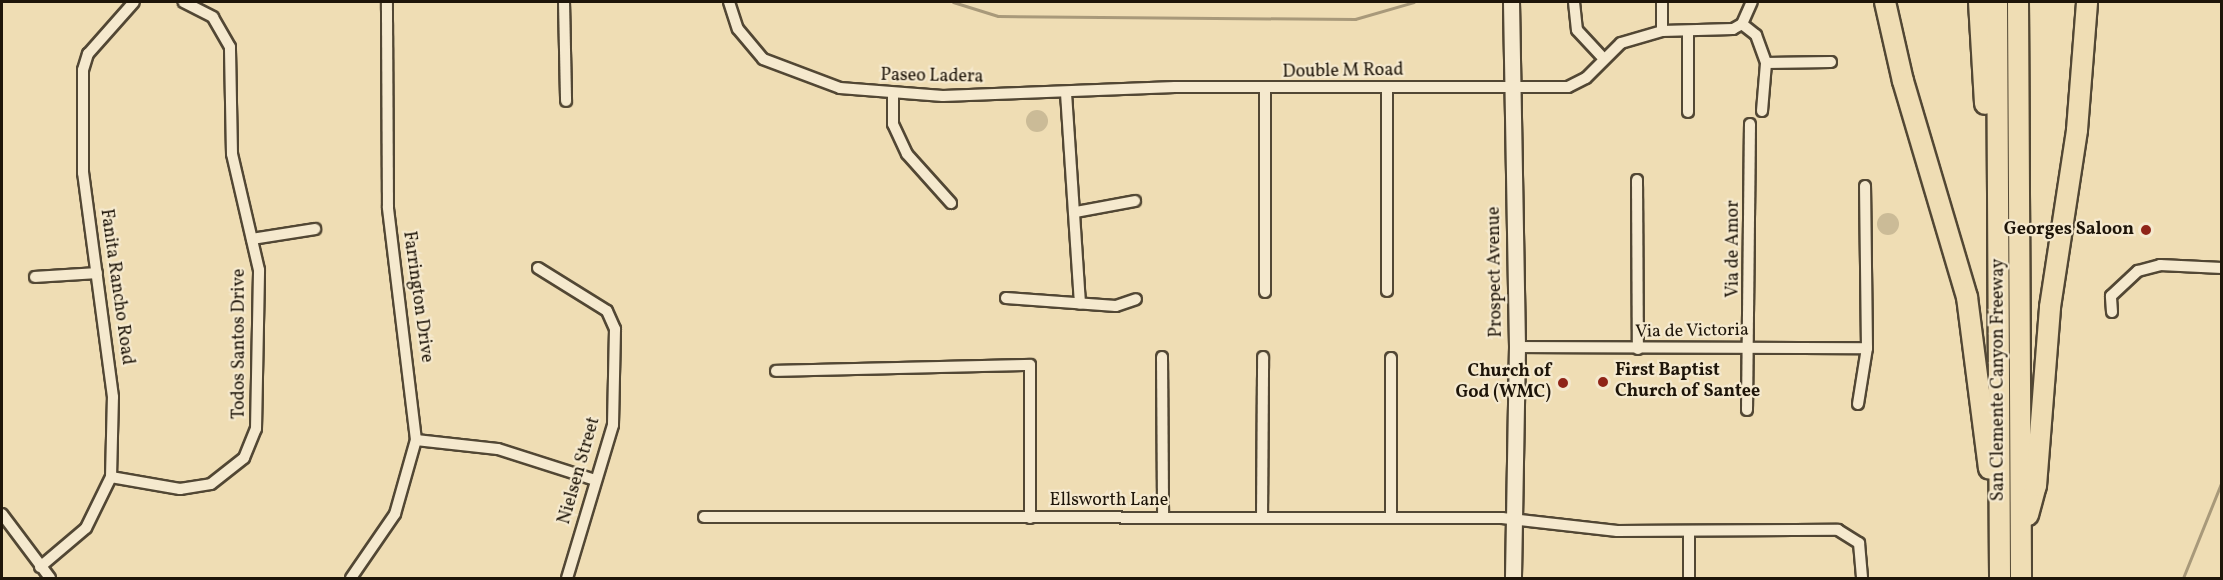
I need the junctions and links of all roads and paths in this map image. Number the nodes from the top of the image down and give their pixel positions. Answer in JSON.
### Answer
{"nodes":[{"id":1,"x":134,"y":2,"type":"edge"},
{"id":2,"x":184,"y":2,"type":"edge"},
{"id":3,"x":387,"y":2,"type":"edge"},
{"id":4,"x":564,"y":2,"type":"edge"},
{"id":5,"x":729,"y":2,"type":"edge"},
{"id":6,"x":1511,"y":2,"type":"edge"},
{"id":7,"x":1574,"y":2,"type":"edge"},
{"id":8,"x":1662,"y":2,"type":"edge"},
{"id":9,"x":1752,"y":2,"type":"edge"},
{"id":10,"x":1886,"y":2,"type":"edge"},
{"id":11,"x":1979,"y":2,"type":"edge"},
{"id":12,"x":1997,"y":2,"type":"edge"},
{"id":13,"x":2018,"y":2,"type":"edge"},
{"id":14,"x":2087,"y":2,"type":"edge"},
{"id":15,"x":1742,"y":24,"type":"junction"},
{"id":16,"x":1662,"y":32,"type":"junction"},
{"id":17,"x":1688,"y":32,"type":"junction"},
{"id":18,"x":1602,"y":57,"type":"junction"},
{"id":19,"x":1766,"y":63,"type":"junction"},
{"id":20,"x":1831,"y":63,"type":"dead end"},
{"id":21,"x":1175,"y":87,"type":"joint"},
{"id":22,"x":1512,"y":87,"type":"junction"},
{"id":23,"x":1388,"y":88,"type":"junction"},
{"id":24,"x":1265,"y":90,"type":"junction"},
{"id":25,"x":1066,"y":93,"type":"junction"},
{"id":26,"x":893,"y":95,"type":"junction"},
{"id":27,"x":566,"y":101,"type":"dead end"},
{"id":28,"x":1762,"y":111,"type":"dead end"},
{"id":29,"x":1688,"y":112,"type":"dead end"},
{"id":30,"x":1750,"y":124,"type":"dead end"},
{"id":31,"x":1637,"y":180,"type":"dead end"},
{"id":32,"x":1865,"y":186,"type":"dead end"},
{"id":33,"x":1135,"y":201,"type":"dead end"},
{"id":34,"x":951,"y":203,"type":"dead end"},
{"id":35,"x":1076,"y":212,"type":"junction"},
{"id":36,"x":315,"y":229,"type":"dead end"},
{"id":37,"x":252,"y":239,"type":"junction"},
{"id":38,"x":538,"y":268,"type":"dead end"},
{"id":39,"x":2222,"y":268,"type":"edge"},
{"id":40,"x":97,"y":273,"type":"junction"},
{"id":41,"x":35,"y":277,"type":"dead end"},
{"id":42,"x":1387,"y":291,"type":"dead end"},
{"id":43,"x":1265,"y":292,"type":"dead end"},
{"id":44,"x":1006,"y":298,"type":"dead end"},
{"id":45,"x":1136,"y":299,"type":"dead end"},
{"id":46,"x":1080,"y":304,"type":"junction"},
{"id":47,"x":2112,"y":312,"type":"dead end"},
{"id":48,"x":1517,"y":347,"type":"junction"},
{"id":49,"x":1751,"y":347,"type":"junction"},
{"id":50,"x":1867,"y":348,"type":"junction"},
{"id":51,"x":1638,"y":350,"type":"junction"},
{"id":52,"x":1162,"y":357,"type":"dead end"},
{"id":53,"x":1263,"y":357,"type":"dead end"},
{"id":54,"x":1390,"y":358,"type":"dead end"},
{"id":55,"x":1999,"y":363,"type":"junction"},
{"id":56,"x":776,"y":371,"type":"dead end"},
{"id":57,"x":1858,"y":404,"type":"dead end"},
{"id":58,"x":1747,"y":410,"type":"dead end"},
{"id":59,"x":416,"y":440,"type":"junction"},
{"id":60,"x":111,"y":477,"type":"junction"},
{"id":61,"x":595,"y":480,"type":"junction"},
{"id":62,"x":2,"y":514,"type":"edge"},
{"id":63,"x":704,"y":517,"type":"dead end"},
{"id":64,"x":1163,"y":517,"type":"junction"},
{"id":65,"x":1262,"y":517,"type":"junction"},
{"id":66,"x":1030,"y":518,"type":"junction"},
{"id":67,"x":1390,"y":518,"type":"junction"},
{"id":68,"x":1515,"y":519,"type":"junction"},
{"id":69,"x":1689,"y":532,"type":"junction"},
{"id":70,"x":2021,"y":538,"type":"junction"},
{"id":71,"x":2000,"y":555,"type":"junction"},
{"id":72,"x":40,"y":567,"type":"junction"},
{"id":73,"x":50,"y":579,"type":"edge"},
{"id":74,"x":351,"y":579,"type":"edge"},
{"id":75,"x":567,"y":579,"type":"edge"},
{"id":76,"x":1513,"y":579,"type":"edge"},
{"id":77,"x":1689,"y":579,"type":"edge"},
{"id":78,"x":1862,"y":579,"type":"edge"},
{"id":79,"x":2000,"y":579,"type":"edge"},
{"id":80,"x":2021,"y":579,"type":"edge"}],
"edges":[{"from":1,"to":40,"type":"street","name":"Fanita Rancho Road"},
{"from":2,"to":37,"type":"street","name":"Todos Santos Drive"},
{"from":3,"to":59,"type":"street","name":"Farrington Drive"},
{"from":4,"to":27,"type":"street"},
{"from":5,"to":26,"type":"street","name":"Paseo Ladera"},
{"from":6,"to":22,"type":"main road","name":"Prospect Avenue"},
{"from":7,"to":18,"type":"street"},
{"from":8,"to":16,"type":"street"},
{"from":9,"to":15,"type":"street"},
{"from":10,"to":71,"type":"highway"},
{"from":11,"to":55,"type":"highway"},
{"from":12,"to":55,"type":"highway","name":"San Clemente Canyon Freeway"},
{"from":13,"to":70,"type":"highway","name":"San Clemente Canyon Freeway"},
{"from":14,"to":70,"type":"highway"},
{"from":15,"to":17,"type":"street","name":"Double M Road"},
{"from":15,"to":19,"type":"street"},
{"from":16,"to":17,"type":"street","name":"Double M Road"},
{"from":16,"to":18,"type":"street","name":"Double M Road"},
{"from":17,"to":29,"type":"street"},
{"from":18,"to":22,"type":"street","name":"Double M Road"},
{"from":19,"to":20,"type":"street"},
{"from":19,"to":28,"type":"street"},
{"from":21,"to":24,"type":"street","name":"Double M Road"},
{"from":21,"to":25,"type":"street","name":"Paseo Ladera"},
{"from":22,"to":23,"type":"street","name":"Double M Road"},
{"from":22,"to":48,"type":"main road","name":"Prospect Avenue"},
{"from":23,"to":24,"type":"street","name":"Double M Road"},
{"from":23,"to":42,"type":"street"},
{"from":24,"to":43,"type":"street"},
{"from":25,"to":26,"type":"street","name":"Paseo Ladera"},
{"from":25,"to":35,"type":"street"},
{"from":26,"to":34,"type":"street"},
{"from":30,"to":49,"type":"street","name":"Via de Amor"},
{"from":31,"to":51,"type":"street"},
{"from":32,"to":50,"type":"street"},
{"from":33,"to":35,"type":"street"},
{"from":35,"to":46,"type":"street"},
{"from":36,"to":37,"type":"street"},
{"from":37,"to":60,"type":"street","name":"Todos Santos Drive"},
{"from":38,"to":61,"type":"street","name":"Nielsen Street"},
{"from":39,"to":47,"type":"street"},
{"from":40,"to":41,"type":"street"},
{"from":40,"to":60,"type":"street","name":"Fanita Rancho Road"},
{"from":44,"to":46,"type":"street"},
{"from":45,"to":46,"type":"street"},
{"from":48,"to":51,"type":"street","name":"Via de Victoria"},
{"from":48,"to":68,"type":"main road","name":"Prospect Avenue"},
{"from":49,"to":50,"type":"street","name":"Via de Victoria"},
{"from":49,"to":51,"type":"street","name":"Via de Victoria"},
{"from":49,"to":58,"type":"street","name":"Via de Amor"},
{"from":50,"to":57,"type":"street"},
{"from":52,"to":64,"type":"street"},
{"from":53,"to":65,"type":"street"},
{"from":54,"to":67,"type":"street"},
{"from":55,"to":71,"type":"highway","name":"San Clemente Canyon Freeway"},
{"from":56,"to":66,"type":"street"},
{"from":59,"to":61,"type":"street"},
{"from":59,"to":74,"type":"street","name":"Farrington Drive"},
{"from":60,"to":72,"type":"street","name":"Fanita Rancho Road"},
{"from":61,"to":75,"type":"street","name":"Nielsen Street"},
{"from":62,"to":72,"type":"street"},
{"from":63,"to":66,"type":"street","name":"Ellsworth Lane"},
{"from":64,"to":65,"type":"street","name":"Ellsworth Lane"},
{"from":64,"to":66,"type":"street","name":"Ellsworth Lane"},
{"from":65,"to":67,"type":"street","name":"Ellsworth Lane"},
{"from":67,"to":68,"type":"street","name":"Ellsworth Lane"},
{"from":68,"to":69,"type":"street","name":"Ellsworth Lane"},
{"from":68,"to":76,"type":"main road","name":"Prospect Avenue"},
{"from":69,"to":77,"type":"street"},
{"from":69,"to":78,"type":"street","name":"Ellsworth Lane"},
{"from":70,"to":80,"type":"highway","name":"San Clemente Canyon Freeway"},
{"from":71,"to":79,"type":"highway","name":"San Clemente Canyon Freeway"},
{"from":72,"to":73,"type":"street"}]}
